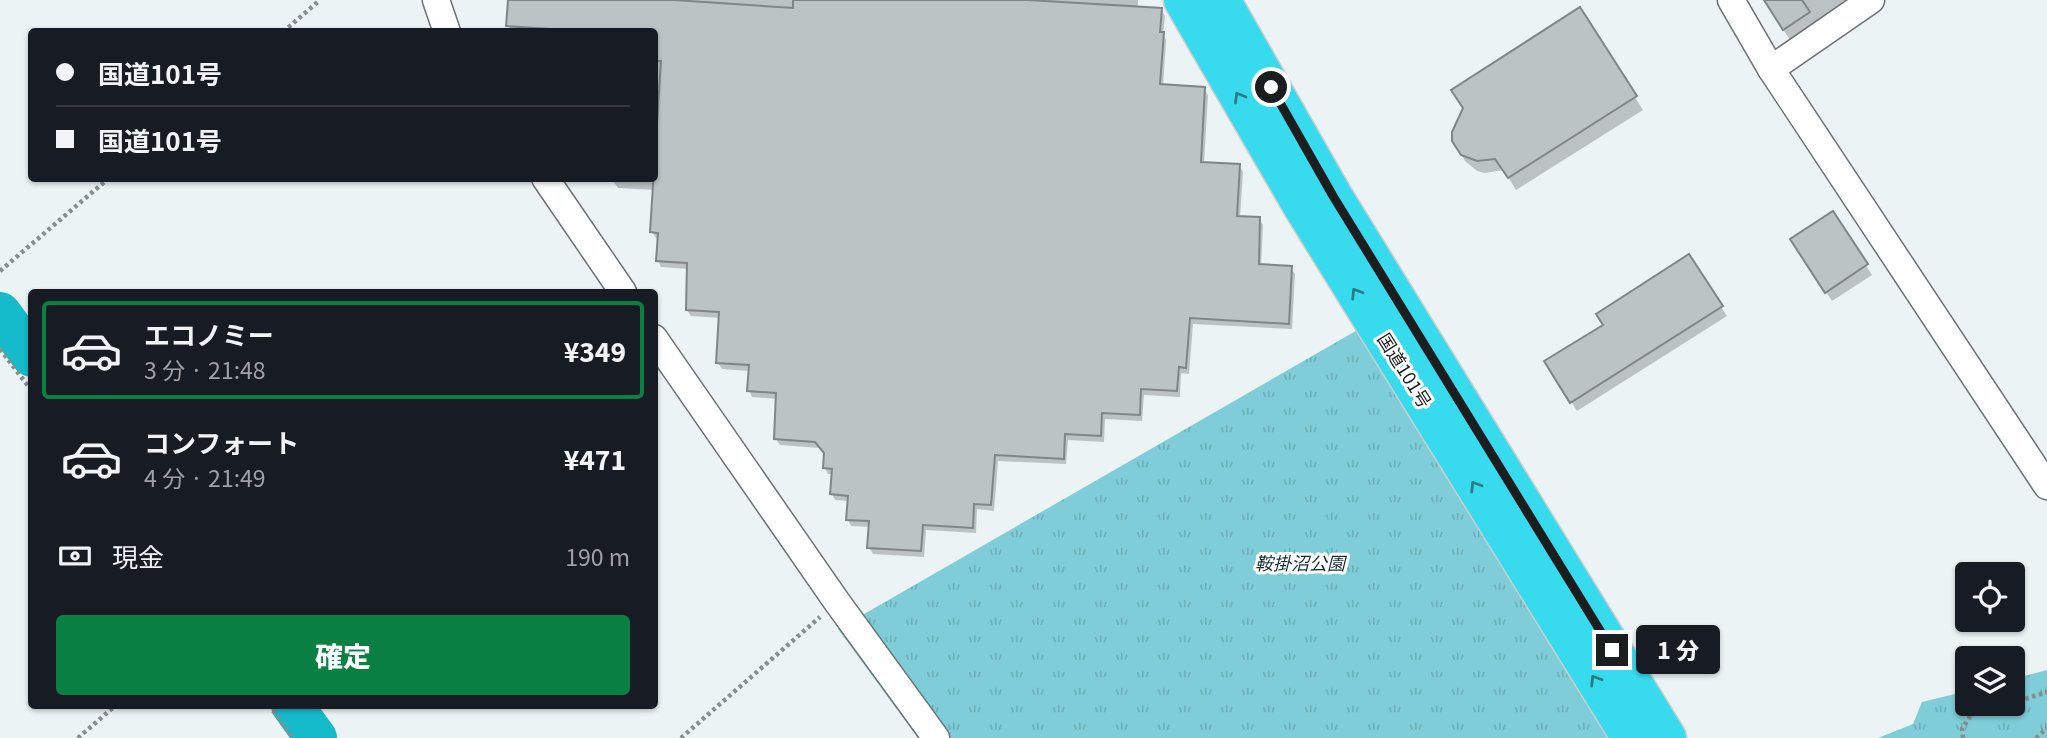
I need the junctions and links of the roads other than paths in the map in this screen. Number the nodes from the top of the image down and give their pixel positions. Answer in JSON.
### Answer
{"nodes":[{"id":1,"x":436,"y":0,"type":"edge"},
{"id":2,"x":1184,"y":0,"type":"edge"},
{"id":3,"x":1221,"y":0,"type":"edge"},
{"id":4,"x":1731,"y":0,"type":"edge"},
{"id":5,"x":1871,"y":0,"type":"edge"},
{"id":6,"x":446,"y":28,"type":"edge"},
{"id":7,"x":1771,"y":69,"type":"junction"},
{"id":8,"x":548,"y":182,"type":"edge"},
{"id":9,"x":621,"y":289,"type":"edge"},
{"id":10,"x":658,"y":344,"type":"edge"},
{"id":11,"x":2047,"y":486,"type":"edge"},
{"id":12,"x":936,"y":738,"type":"edge"},
{"id":13,"x":1631,"y":738,"type":"edge"},
{"id":14,"x":1667,"y":738,"type":"edge"}],
"edges":[{"from":1,"to":6,"type":"street"},
{"from":13,"to":2,"type":"highway","name":"国道101号","one_way":true},
{"from":3,"to":14,"type":"highway","name":"国道101号"},
{"from":4,"to":7,"type":"street"},
{"from":5,"to":7,"type":"street"},
{"from":7,"to":11,"type":"street"},
{"from":8,"to":9,"type":"street"},
{"from":10,"to":12,"type":"street"}]}
